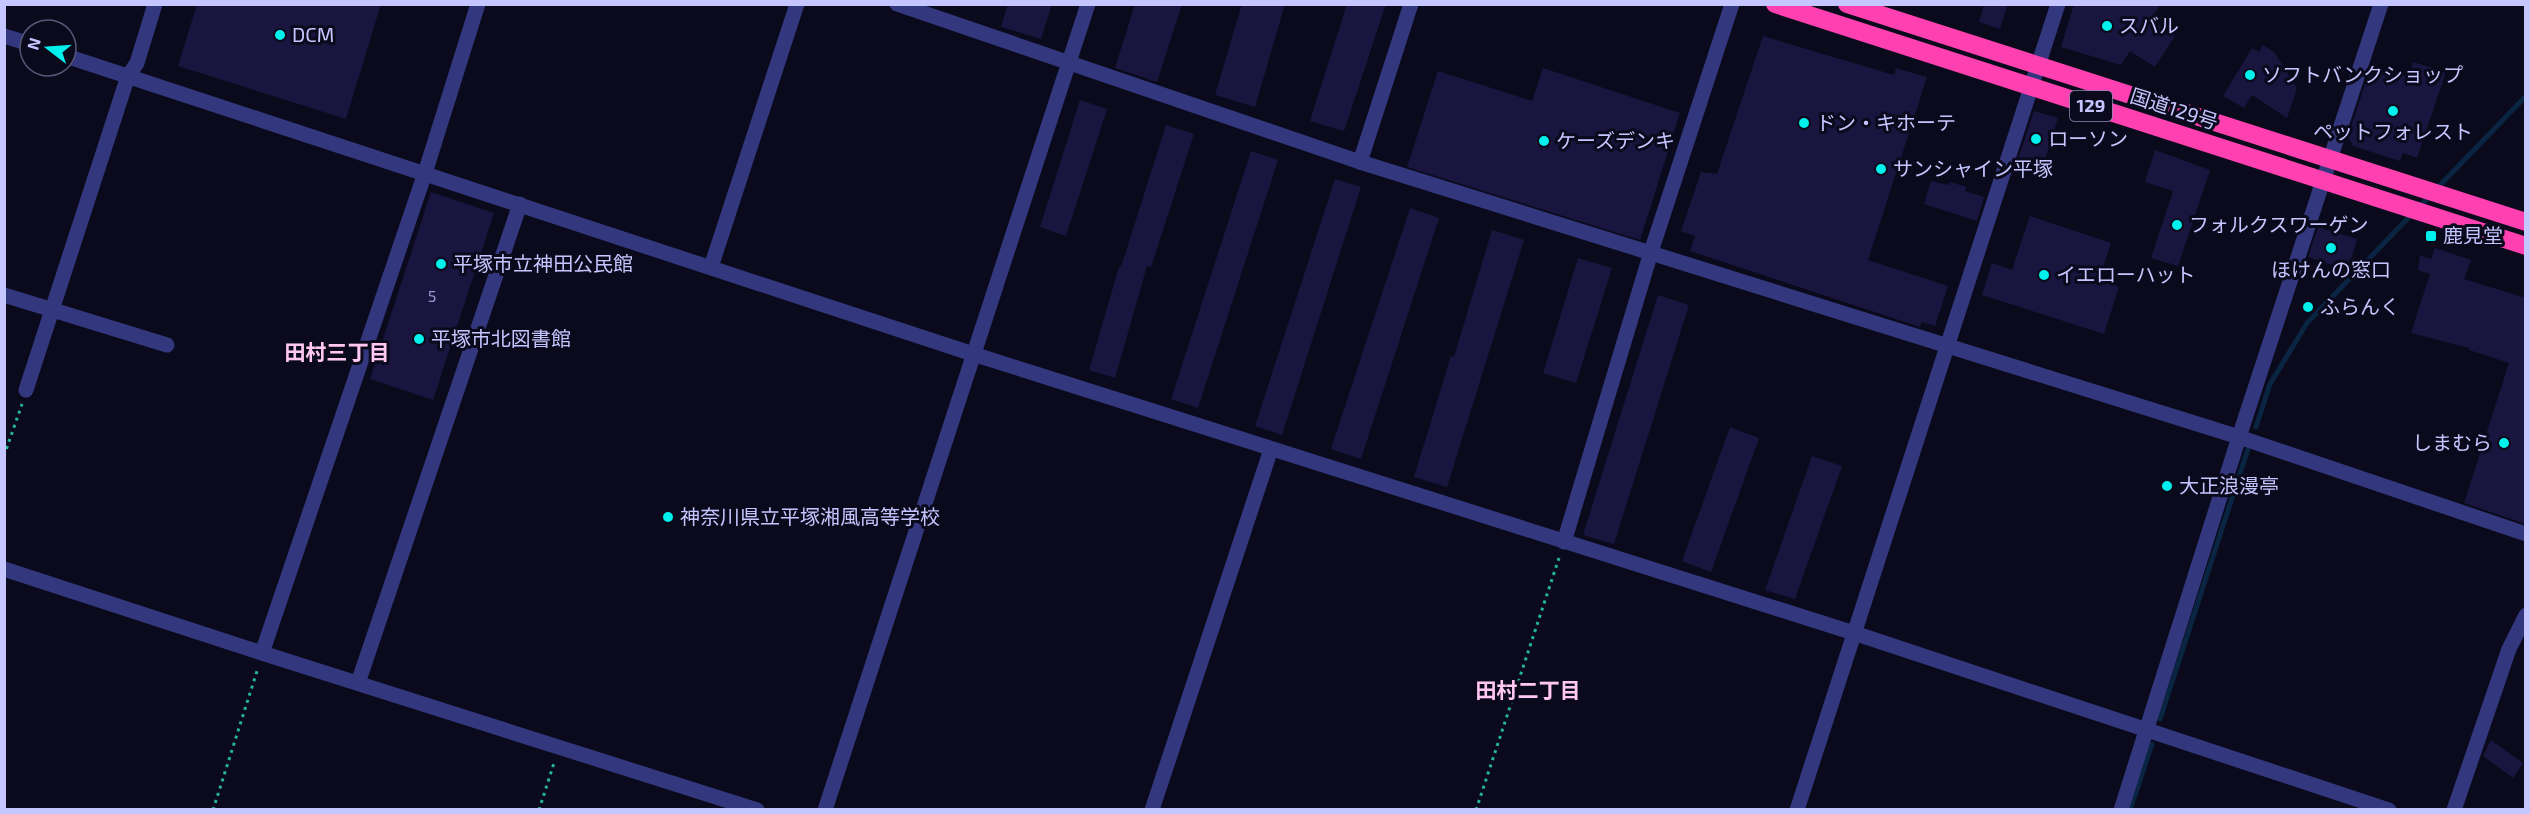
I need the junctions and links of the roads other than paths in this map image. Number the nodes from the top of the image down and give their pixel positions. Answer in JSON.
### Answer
{"nodes":[{"id":1,"x":155,"y":4,"type":"edge"},
{"id":2,"x":478,"y":4,"type":"edge"},
{"id":3,"x":797,"y":4,"type":"edge"},
{"id":4,"x":897,"y":4,"type":"edge"},
{"id":5,"x":1088,"y":4,"type":"edge"},
{"id":6,"x":1412,"y":4,"type":"edge"},
{"id":7,"x":1732,"y":4,"type":"edge"},
{"id":8,"x":1775,"y":4,"type":"edge"},
{"id":9,"x":1847,"y":4,"type":"edge"},
{"id":10,"x":2058,"y":4,"type":"edge"},
{"id":11,"x":2381,"y":4,"type":"edge"},
{"id":12,"x":78,"y":60,"type":"edge"},
{"id":13,"x":1069,"y":64,"type":"junction"},
{"id":14,"x":2038,"y":66,"type":"junction"},
{"id":15,"x":128,"y":76,"type":"junction"},
{"id":16,"x":2032,"y":87,"type":"junction"},
{"id":17,"x":2329,"y":159,"type":"junction"},
{"id":18,"x":1360,"y":162,"type":"junction"},
{"id":19,"x":425,"y":173,"type":"junction"},
{"id":20,"x":2323,"y":179,"type":"junction"},
{"id":21,"x":520,"y":204,"type":"junction"},
{"id":22,"x":2526,"y":222,"type":"edge"},
{"id":23,"x":2526,"y":246,"type":"edge"},
{"id":24,"x":1651,"y":252,"type":"junction"},
{"id":25,"x":711,"y":267,"type":"junction"},
{"id":26,"x":4,"y":295,"type":"edge"},
{"id":27,"x":52,"y":310,"type":"junction"},
{"id":28,"x":167,"y":345,"type":"dead end"},
{"id":29,"x":1948,"y":346,"type":"junction"},
{"id":30,"x":973,"y":354,"type":"junction"},
{"id":31,"x":26,"y":390,"type":"road end"},
{"id":32,"x":2239,"y":437,"type":"junction"},
{"id":33,"x":1271,"y":449,"type":"junction"},
{"id":34,"x":2526,"y":534,"type":"edge"},
{"id":35,"x":1564,"y":542,"type":"junction"},
{"id":36,"x":4,"y":569,"type":"edge"},
{"id":37,"x":2526,"y":615,"type":"edge"},
{"id":38,"x":1854,"y":633,"type":"junction"},
{"id":39,"x":262,"y":653,"type":"junction"},
{"id":40,"x":358,"y":683,"type":"junction"},
{"id":41,"x":2147,"y":731,"type":"junction"},
{"id":42,"x":757,"y":810,"type":"edge"},
{"id":43,"x":825,"y":810,"type":"edge"},
{"id":44,"x":1152,"y":810,"type":"edge"},
{"id":45,"x":1797,"y":810,"type":"edge"},
{"id":46,"x":2121,"y":810,"type":"edge"},
{"id":47,"x":2390,"y":810,"type":"edge"},
{"id":48,"x":2454,"y":810,"type":"edge"}],
"edges":[{"from":1,"to":15,"type":"street"},
{"from":2,"to":19,"type":"street"},
{"from":3,"to":25,"type":"street"},
{"from":4,"to":13,"type":"street"},
{"from":5,"to":13,"type":"street"},
{"from":6,"to":18,"type":"street"},
{"from":7,"to":24,"type":"street"},
{"from":8,"to":16,"type":"highway","name":"国道129号","number":"129"},
{"from":9,"to":14,"type":"highway","name":"国道129号","number":"129"},
{"from":10,"to":14,"type":"street"},
{"from":11,"to":17,"type":"street"},
{"from":12,"to":15,"type":"street"},
{"from":13,"to":18,"type":"street"},
{"from":13,"to":30,"type":"street"},
{"from":14,"to":16,"type":"street"},
{"from":14,"to":17,"type":"highway","name":"国道129号","number":"129"},
{"from":15,"to":19,"type":"street"},
{"from":15,"to":27,"type":"street"},
{"from":16,"to":20,"type":"highway","name":"国道129号","number":"129"},
{"from":16,"to":29,"type":"street"},
{"from":17,"to":20,"type":"street"},
{"from":17,"to":22,"type":"highway","name":"国道129号","number":"129"},
{"from":18,"to":24,"type":"street"},
{"from":19,"to":21,"type":"street"},
{"from":19,"to":39,"type":"street"},
{"from":20,"to":23,"type":"highway","name":"国道129号","number":"129"},
{"from":20,"to":32,"type":"street"},
{"from":21,"to":25,"type":"street"},
{"from":21,"to":40,"type":"street"},
{"from":24,"to":29,"type":"street"},
{"from":24,"to":35,"type":"street"},
{"from":25,"to":30,"type":"street"},
{"from":26,"to":27,"type":"street"},
{"from":27,"to":28,"type":"street"},
{"from":27,"to":31,"type":"street"},
{"from":29,"to":32,"type":"street"},
{"from":29,"to":38,"type":"street"},
{"from":30,"to":33,"type":"street"},
{"from":30,"to":43,"type":"street"},
{"from":32,"to":34,"type":"street"},
{"from":32,"to":41,"type":"street"},
{"from":33,"to":35,"type":"street"},
{"from":33,"to":44,"type":"street"},
{"from":35,"to":38,"type":"street"},
{"from":36,"to":39,"type":"street"},
{"from":37,"to":48,"type":"street"},
{"from":38,"to":41,"type":"street"},
{"from":38,"to":45,"type":"street"},
{"from":39,"to":40,"type":"street"},
{"from":40,"to":42,"type":"street"},
{"from":41,"to":46,"type":"street"},
{"from":41,"to":47,"type":"street"}]}
